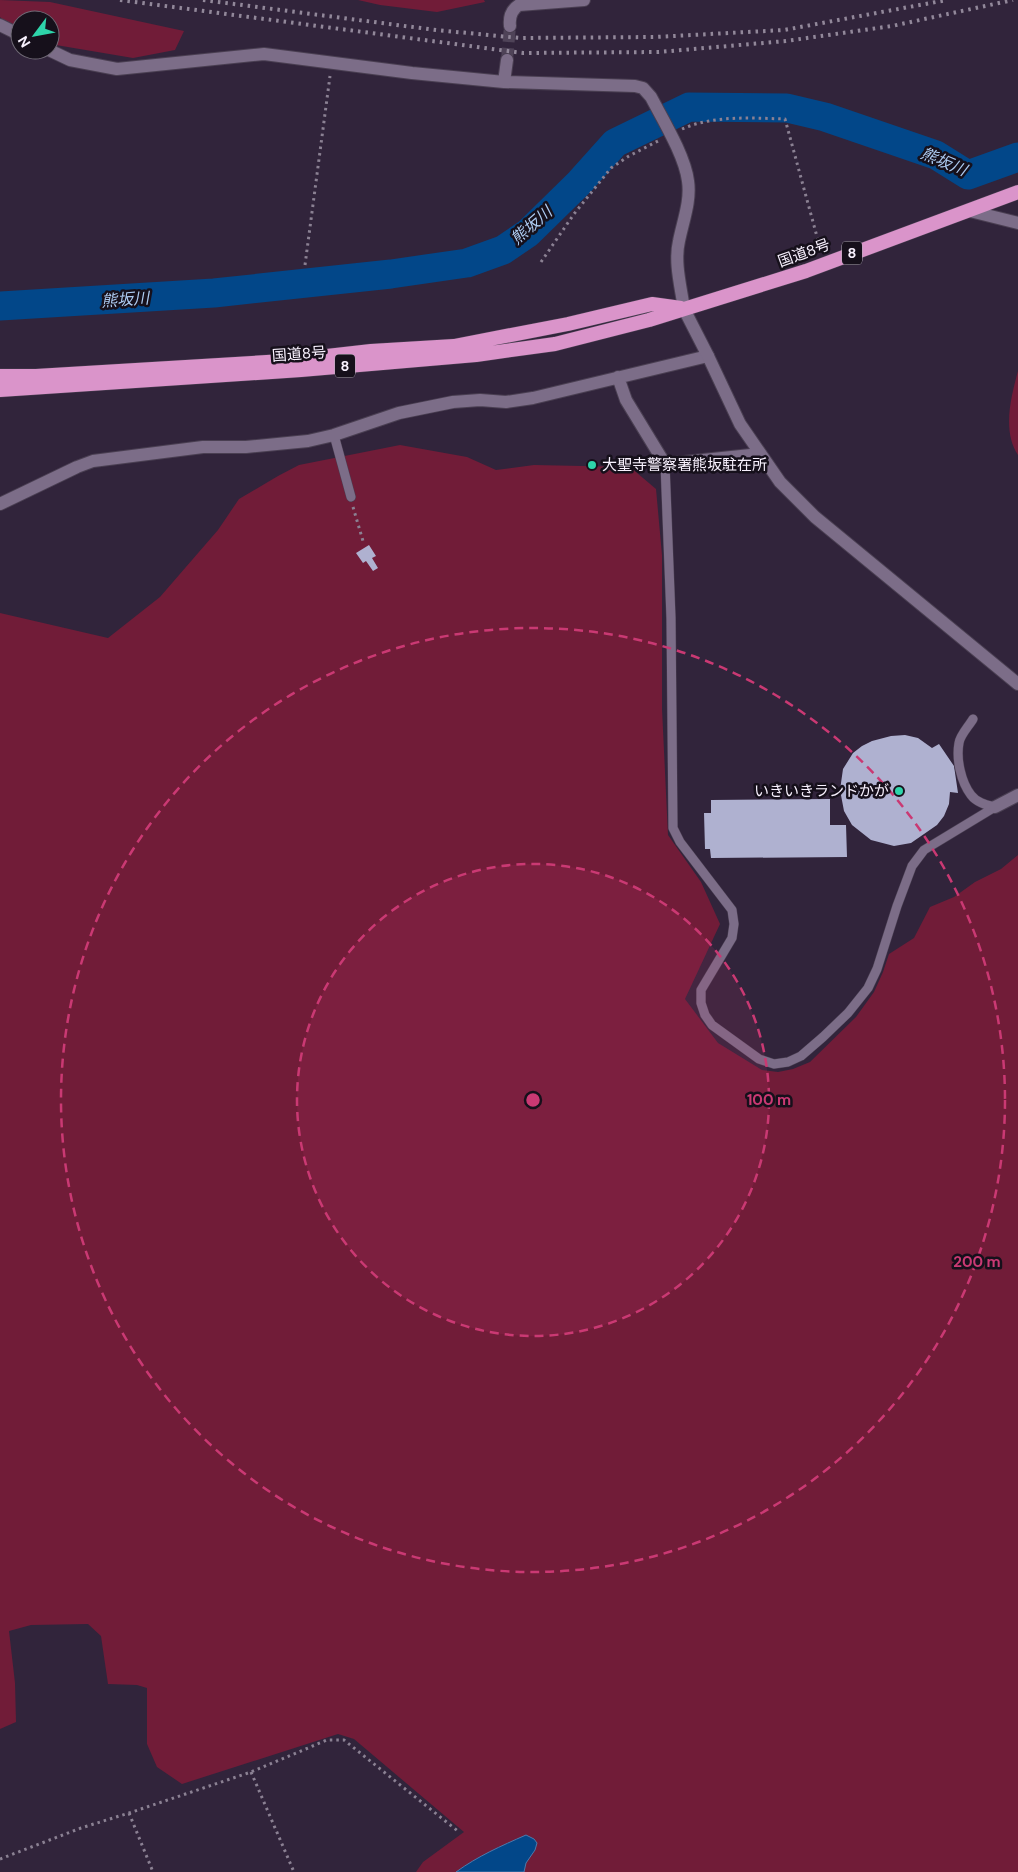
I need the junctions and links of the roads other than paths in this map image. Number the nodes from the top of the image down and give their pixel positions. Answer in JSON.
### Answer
{"nodes":[{"id":1,"x":584,"y":0,"type":"edge"},
{"id":2,"x":510,"y":26,"type":"tunnel mouth"},
{"id":3,"x":60,"y":55,"type":"edge"},
{"id":4,"x":507,"y":60,"type":"tunnel mouth"},
{"id":5,"x":504,"y":82,"type":"junction"},
{"id":6,"x":1018,"y":192,"type":"edge"},
{"id":7,"x":970,"y":211,"type":"junction"},
{"id":8,"x":1018,"y":222,"type":"edge"},
{"id":9,"x":684,"y":309,"type":"junction"},
{"id":10,"x":708,"y":356,"type":"junction"},
{"id":11,"x":0,"y":376,"type":"edge"},
{"id":12,"x":618,"y":377,"type":"junction"},
{"id":13,"x":0,"y":390,"type":"edge"},
{"id":14,"x":334,"y":435,"type":"junction"},
{"id":15,"x":760,"y":454,"type":"junction"},
{"id":16,"x":664,"y":464,"type":"junction"},
{"id":17,"x":351,"y":497,"type":"road end"},
{"id":18,"x":0,"y":504,"type":"edge"},
{"id":19,"x":1018,"y":684,"type":"edge"},
{"id":20,"x":973,"y":719,"type":"dead end"},
{"id":21,"x":1018,"y":795,"type":"edge"},
{"id":22,"x":995,"y":807,"type":"junction"}],
"edges":[{"from":1,"to":2,"type":"street"},
{"from":3,"to":5,"type":"street"},
{"from":4,"to":5,"type":"street"},
{"from":5,"to":9,"type":"street"},
{"from":6,"to":7,"type":"highway","name":"国道8号","number":"8"},
{"from":7,"to":8,"type":"street"},
{"from":7,"to":9,"type":"highway","name":"国道8号","number":"8"},
{"from":9,"to":10,"type":"street"},
{"from":9,"to":11,"type":"highway","name":"国道8号","number":"8"},
{"from":9,"to":13,"type":"highway","name":"国道8号","number":"8"},
{"from":10,"to":12,"type":"street"},
{"from":10,"to":15,"type":"street"},
{"from":12,"to":14,"type":"street"},
{"from":12,"to":16,"type":"street"},
{"from":14,"to":17,"type":"lane"},
{"from":14,"to":18,"type":"street"},
{"from":15,"to":16,"type":"street"},
{"from":15,"to":19,"type":"street"},
{"from":16,"to":22,"type":"lane"},
{"from":20,"to":22,"type":"lane"},
{"from":21,"to":22,"type":"street"}]}
